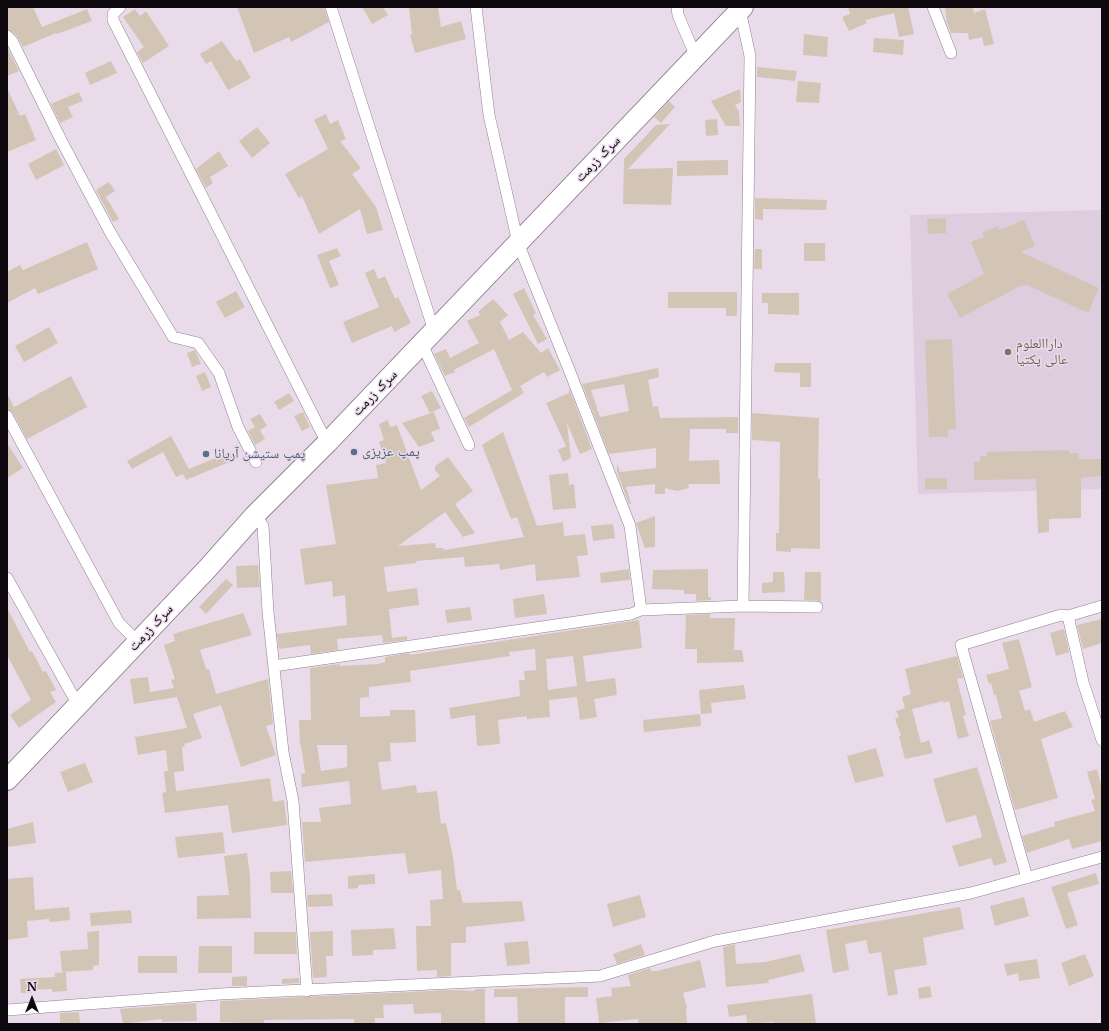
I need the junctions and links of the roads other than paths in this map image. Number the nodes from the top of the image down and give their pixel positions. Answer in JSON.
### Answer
{"nodes":[{"id":1,"x":120,"y":7,"type":"edge"},
{"id":2,"x":331,"y":7,"type":"edge"},
{"id":3,"x":476,"y":7,"type":"edge"},
{"id":4,"x":677,"y":7,"type":"edge"},
{"id":5,"x":933,"y":7,"type":"edge"},
{"id":6,"x":742,"y":8,"type":"edge"},
{"id":7,"x":7,"y":36,"type":"edge"},
{"id":8,"x":950,"y":53,"type":"dead end"},
{"id":9,"x":696,"y":57,"type":"junction"},
{"id":10,"x":518,"y":243,"type":"junction"},
{"id":11,"x":428,"y":337,"type":"junction"},
{"id":12,"x":7,"y":416,"type":"edge"},
{"id":13,"x":327,"y":443,"type":"junction"},
{"id":14,"x":469,"y":445,"type":"dead end"},
{"id":15,"x":256,"y":462,"type":"dead end"},
{"id":16,"x":255,"y":515,"type":"junction"},
{"id":17,"x":7,"y":578,"type":"edge"},
{"id":18,"x":743,"y":606,"type":"junction"},
{"id":19,"x":1102,"y":606,"type":"edge"},
{"id":20,"x":817,"y":608,"type":"dead end"},
{"id":21,"x":641,"y":610,"type":"junction"},
{"id":22,"x":1068,"y":616,"type":"junction"},
{"id":23,"x":138,"y":642,"type":"junction"},
{"id":24,"x":274,"y":666,"type":"junction"},
{"id":25,"x":78,"y":705,"type":"junction"},
{"id":26,"x":1102,"y":740,"type":"edge"},
{"id":27,"x":7,"y":780,"type":"edge"},
{"id":28,"x":1102,"y":857,"type":"edge"},
{"id":29,"x":1027,"y":878,"type":"junction"},
{"id":30,"x":307,"y":991,"type":"junction"},
{"id":31,"x":7,"y":1010,"type":"edge"}],
"edges":[{"from":1,"to":13,"type":"street"},
{"from":2,"to":11,"type":"street"},
{"from":3,"to":10,"type":"street"},
{"from":4,"to":9,"type":"street"},
{"from":5,"to":8,"type":"street"},
{"from":6,"to":9,"type":"highway","name":"سرک زرمت"},
{"from":6,"to":18,"type":"street"},
{"from":7,"to":15,"type":"street"},
{"from":9,"to":10,"type":"highway","name":"سرک زرمت"},
{"from":10,"to":11,"type":"highway","name":"سرک زرمت"},
{"from":10,"to":21,"type":"street"},
{"from":11,"to":13,"type":"highway","name":"سرک زرمت"},
{"from":11,"to":14,"type":"street"},
{"from":12,"to":23,"type":"street"},
{"from":13,"to":16,"type":"highway","name":"سرک زرمت"},
{"from":16,"to":23,"type":"highway","name":"سرک زرمت"},
{"from":16,"to":24,"type":"street"},
{"from":17,"to":25,"type":"street"},
{"from":18,"to":20,"type":"street"},
{"from":18,"to":21,"type":"street"},
{"from":19,"to":22,"type":"street"},
{"from":21,"to":24,"type":"street"},
{"from":22,"to":26,"type":"street"},
{"from":22,"to":29,"type":"street"},
{"from":23,"to":25,"type":"highway","name":"سرک زرمت"},
{"from":24,"to":30,"type":"street"},
{"from":25,"to":27,"type":"highway","name":"سرک زرمت"},
{"from":28,"to":29,"type":"street"},
{"from":29,"to":30,"type":"street"},
{"from":30,"to":31,"type":"street"}]}
